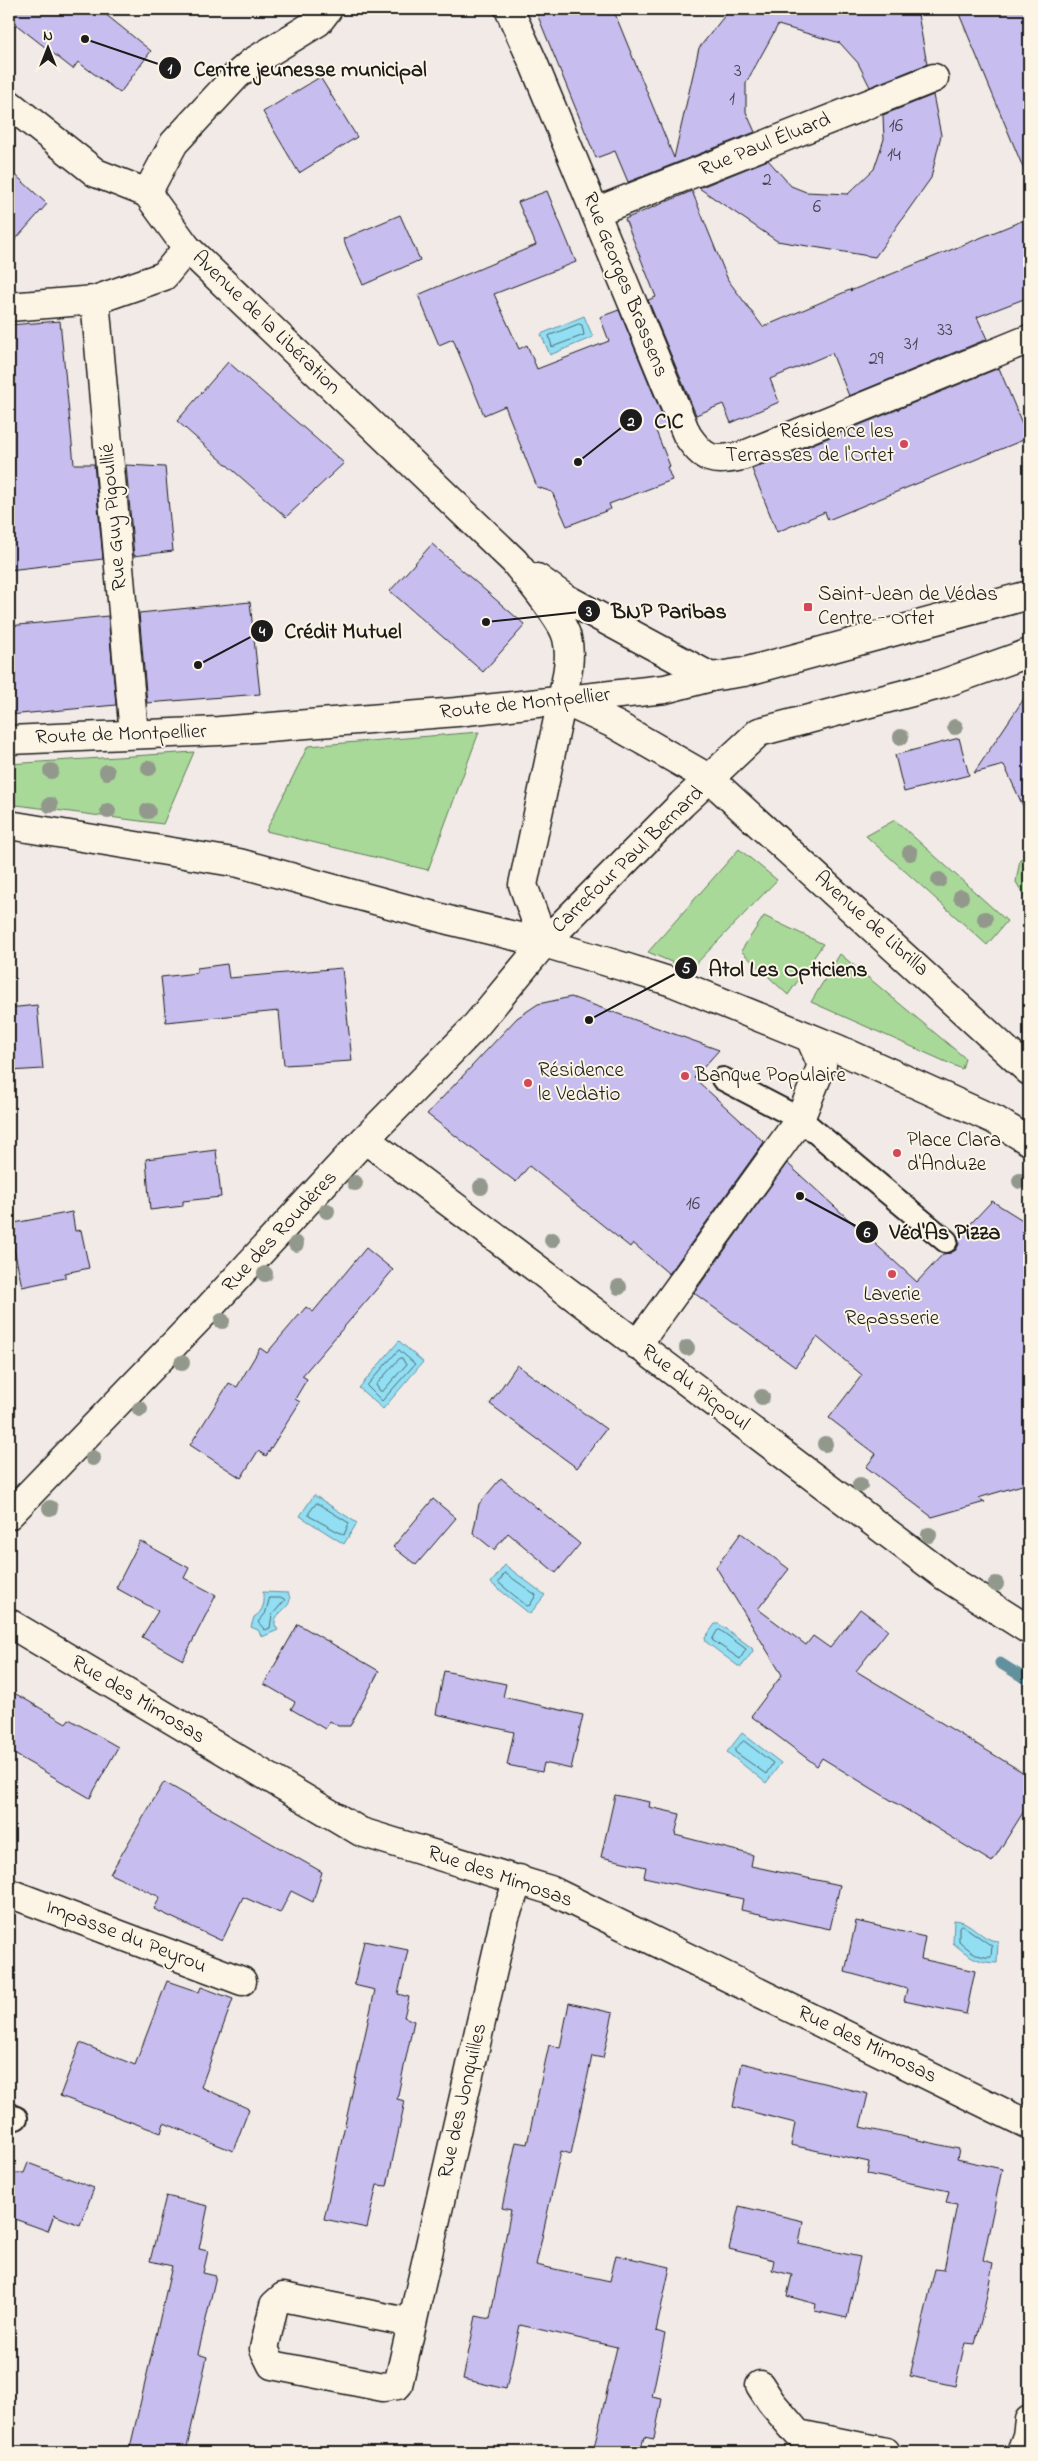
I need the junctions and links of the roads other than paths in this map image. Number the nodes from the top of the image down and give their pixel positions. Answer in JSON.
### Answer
{"nodes":[{"id":1,"x":343,"y":9,"type":"edge"},
{"id":2,"x":509,"y":9,"type":"edge"},
{"id":3,"x":323,"y":16,"type":"edge"},
{"id":4,"x":934,"y":78,"type":"dead end"},
{"id":5,"x":9,"y":104,"type":"edge"},
{"id":6,"x":146,"y":193,"type":"junction"},
{"id":7,"x":595,"y":212,"type":"junction"},
{"id":8,"x":187,"y":248,"type":"junction"},
{"id":9,"x":95,"y":300,"type":"junction"},
{"id":10,"x":9,"y":308,"type":"edge"},
{"id":11,"x":1018,"y":343,"type":"edge"},
{"id":12,"x":514,"y":561,"type":"junction"},
{"id":13,"x":1029,"y":595,"type":"edge"},
{"id":14,"x":1029,"y":654,"type":"edge"},
{"id":15,"x":711,"y":677,"type":"junction"},
{"id":16,"x":562,"y":700,"type":"junction"},
{"id":17,"x":134,"y":734,"type":"junction"},
{"id":18,"x":9,"y":740,"type":"edge"},
{"id":19,"x":710,"y":779,"type":"junction"},
{"id":20,"x":9,"y":825,"type":"edge"},
{"id":21,"x":544,"y":943,"type":"junction"},
{"id":22,"x":810,"y":1038,"type":"junction"},
{"id":23,"x":1029,"y":1071,"type":"edge"},
{"id":24,"x":723,"y":1079,"type":"dead end"},
{"id":25,"x":800,"y":1119,"type":"junction"},
{"id":26,"x":365,"y":1139,"type":"junction"},
{"id":27,"x":1029,"y":1141,"type":"edge"},
{"id":28,"x":946,"y":1241,"type":"dead end"},
{"id":29,"x":637,"y":1345,"type":"junction"},
{"id":30,"x":9,"y":1515,"type":"edge"},
{"id":31,"x":9,"y":1622,"type":"edge"},
{"id":32,"x":1029,"y":1630,"type":"edge"},
{"id":33,"x":519,"y":1879,"type":"junction"},
{"id":34,"x":9,"y":1893,"type":"edge"},
{"id":35,"x":242,"y":1981,"type":"dead end"},
{"id":36,"x":1029,"y":2125,"type":"edge"},
{"id":37,"x":412,"y":2324,"type":"junction"},
{"id":38,"x":760,"y":2384,"type":"dead end"},
{"id":39,"x":1029,"y":2420,"type":"edge"},
{"id":40,"x":886,"y":2452,"type":"edge"},
{"id":41,"x":1021,"y":2452,"type":"edge"}],
"edges":[{"from":1,"to":3,"type":"street"},
{"from":2,"to":7,"type":"street","name":"Rue Georges Brassens"},
{"from":3,"to":6,"type":"street"},
{"from":4,"to":7,"type":"street","name":"Rue Paul Éluard"},
{"from":5,"to":6,"type":"street"},
{"from":6,"to":8,"type":"street","name":"Avenue de la Libération"},
{"from":7,"to":11,"type":"street","name":"Rue Georges Brassens"},
{"from":8,"to":9,"type":"street"},
{"from":8,"to":12,"type":"street","name":"Avenue de la Libération"},
{"from":9,"to":10,"type":"street"},
{"from":9,"to":17,"type":"street","name":"Rue Guy Pigoullié"},
{"from":12,"to":15,"type":"street","name":"Avenue de la Libération"},
{"from":12,"to":16,"type":"street","name":"Avenue de la Libération"},
{"from":13,"to":15,"type":"street","name":"Route de Montpellier"},
{"from":14,"to":19,"type":"street","name":"Carrefour Paul Bernard"},
{"from":15,"to":16,"type":"street","name":"Route de Montpellier"},
{"from":16,"to":17,"type":"street","name":"Route de Montpellier"},
{"from":16,"to":19,"type":"street","name":"Carrefour Paul Bernard"},
{"from":16,"to":21,"type":"street","name":"Carrefour Paul Bernard"},
{"from":17,"to":18,"type":"street","name":"Route de Montpellier"},
{"from":19,"to":21,"type":"street","name":"Carrefour Paul Bernard"},
{"from":19,"to":23,"type":"street","name":"Avenue de Librilla"},
{"from":20,"to":21,"type":"street"},
{"from":21,"to":22,"type":"street"},
{"from":21,"to":26,"type":"street","name":"Rue des Roudères"},
{"from":22,"to":25,"type":"street"},
{"from":22,"to":27,"type":"street"},
{"from":24,"to":25,"type":"lane"},
{"from":25,"to":28,"type":"lane"},
{"from":25,"to":29,"type":"street"},
{"from":26,"to":29,"type":"street","name":"Rue du Picpoul"},
{"from":26,"to":30,"type":"street","name":"Rue des Roudères"},
{"from":29,"to":32,"type":"street","name":"Rue du Picpoul"},
{"from":31,"to":33,"type":"street","name":"Rue des Mimosas"},
{"from":33,"to":36,"type":"street","name":"Rue des Mimosas"},
{"from":33,"to":37,"type":"street","name":"Rue des Jonquilles"},
{"from":34,"to":35,"type":"street","name":"Impasse du Peyrou"},
{"from":37,"to":37,"type":"street","name":"Rue des Jonquilles"},
{"from":38,"to":40,"type":"street"},
{"from":39,"to":41,"type":"street"}]}
